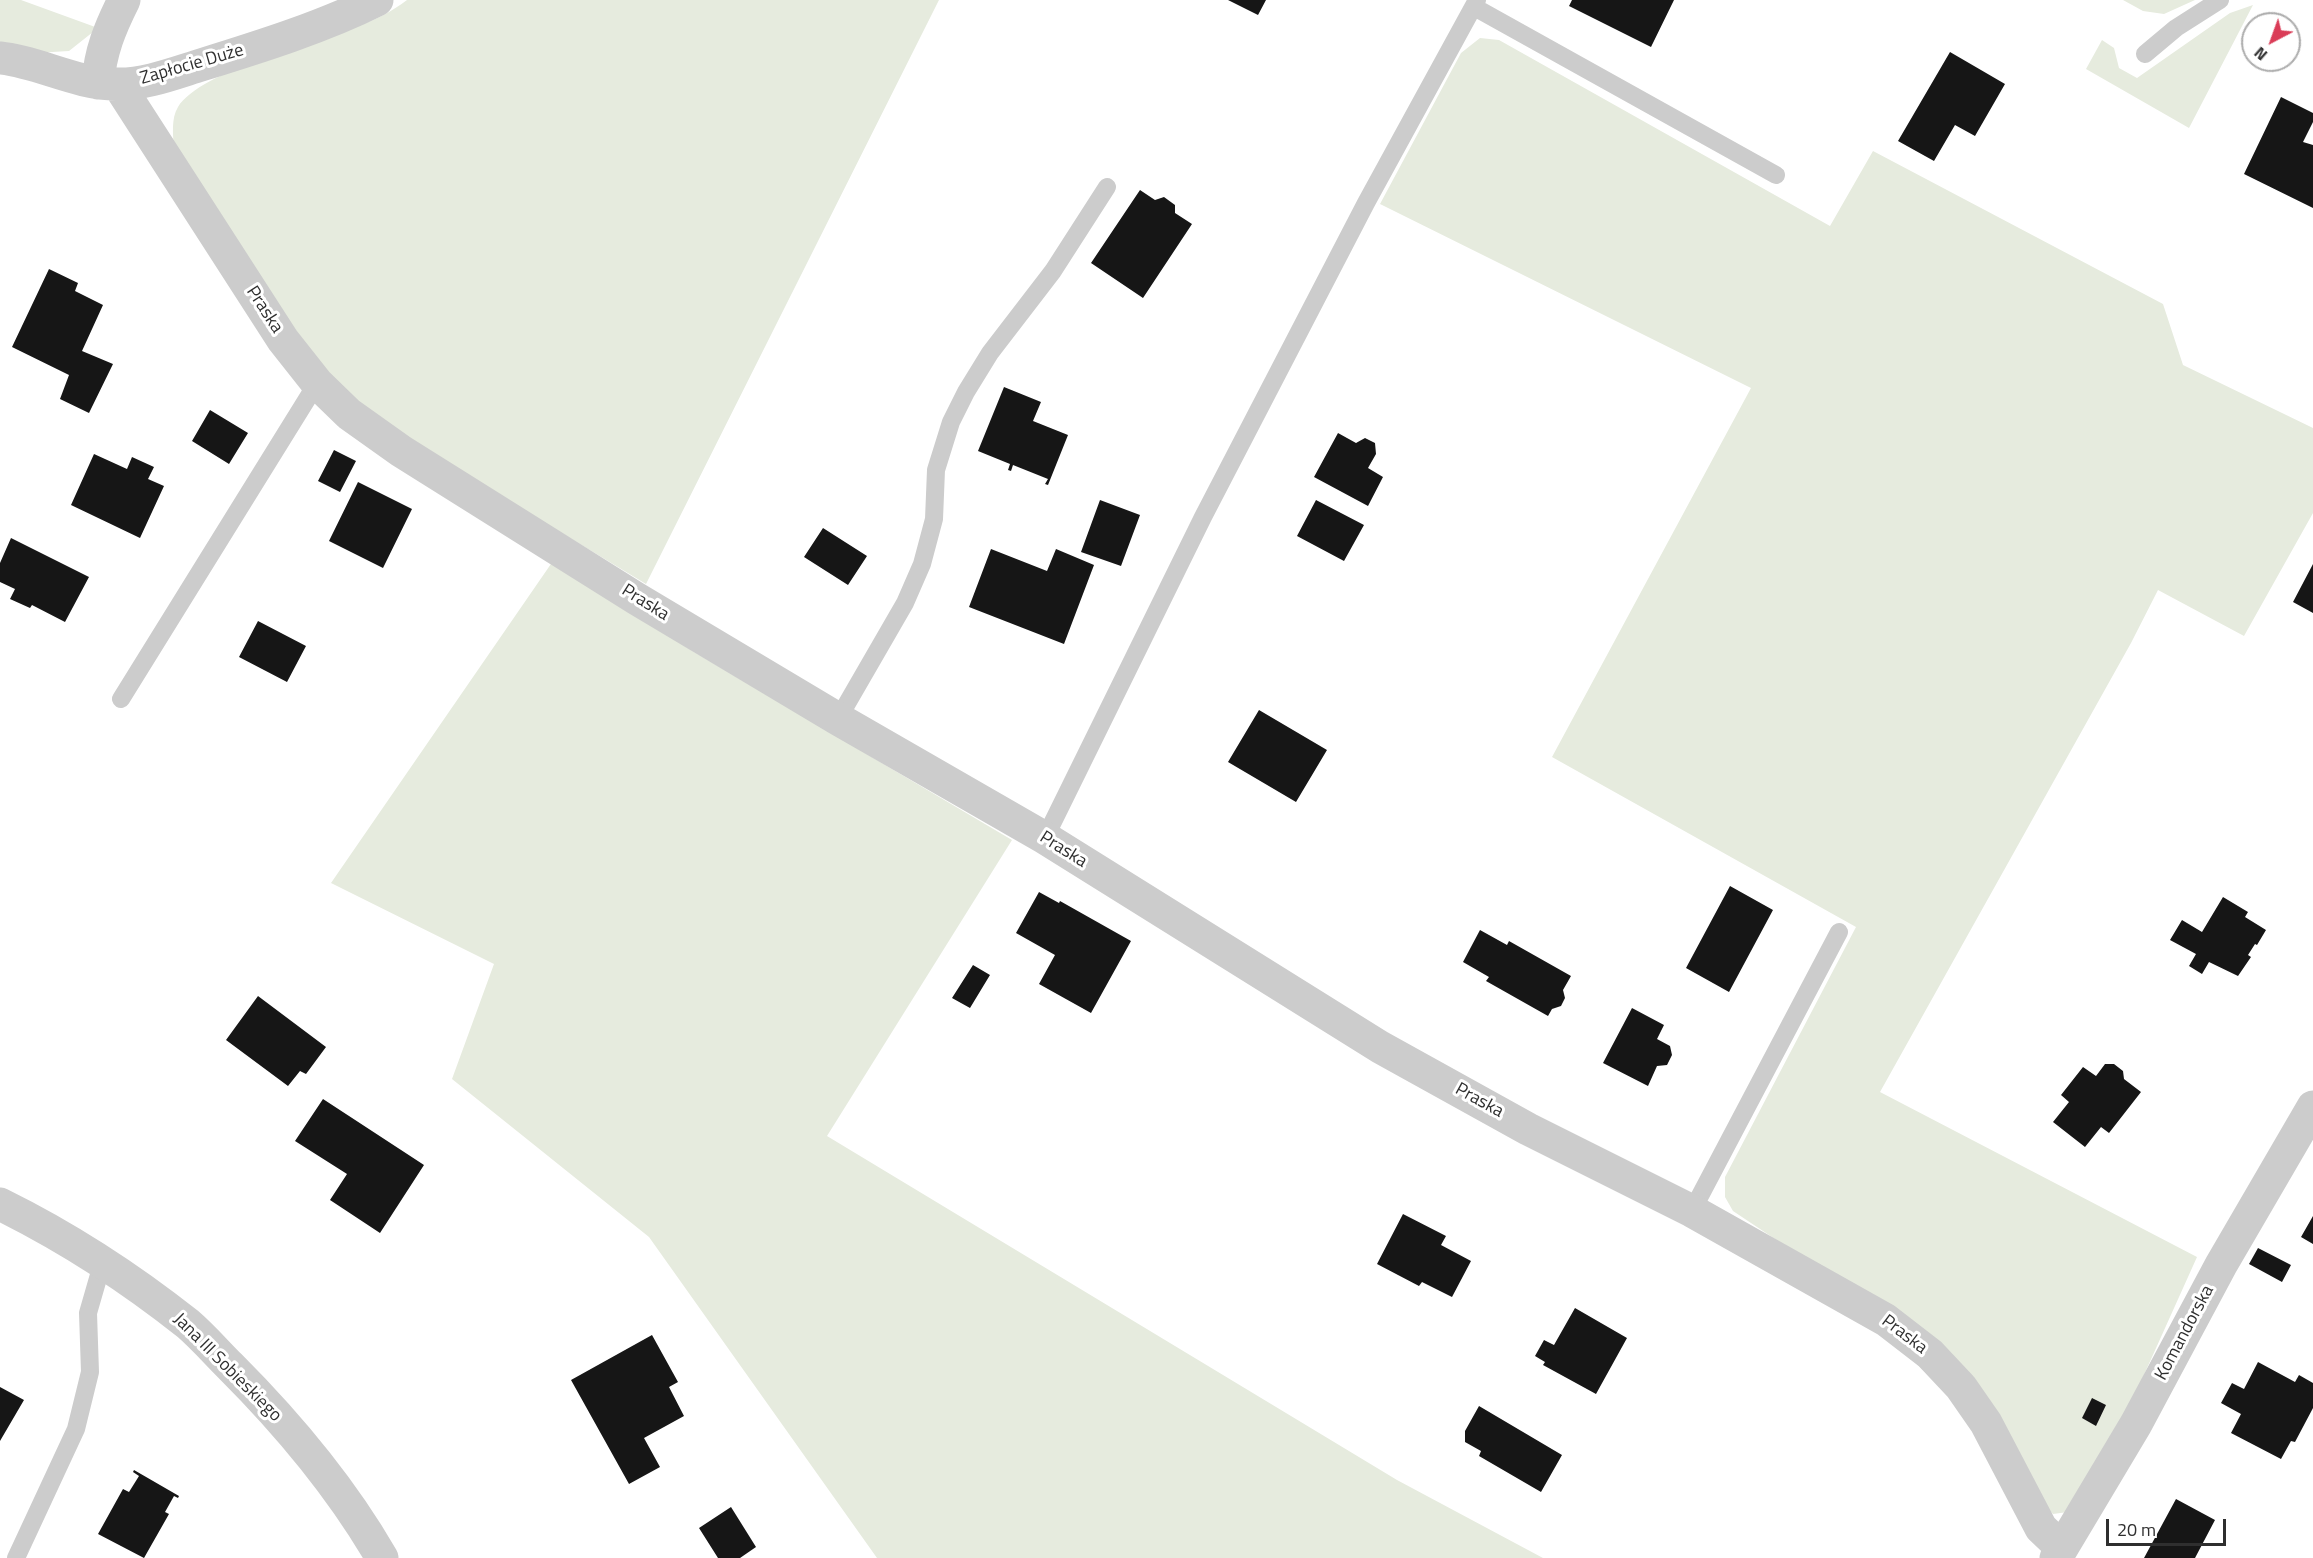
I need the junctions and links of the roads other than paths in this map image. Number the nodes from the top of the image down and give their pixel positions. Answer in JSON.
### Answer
{"nodes":[{"id":1,"x":124,"y":0,"type":"edge"},
{"id":2,"x":377,"y":0,"type":"edge"},
{"id":3,"x":2220,"y":0,"type":"edge"},
{"id":4,"x":1475,"y":3,"type":"edge"},
{"id":5,"x":2145,"y":54,"type":"dead end"},
{"id":6,"x":0,"y":58,"type":"edge"},
{"id":7,"x":108,"y":83,"type":"junction"},
{"id":8,"x":1776,"y":175,"type":"dead end"},
{"id":9,"x":1107,"y":187,"type":"dead end"},
{"id":10,"x":317,"y":383,"type":"junction"},
{"id":11,"x":122,"y":699,"type":"dead end"},
{"id":12,"x":838,"y":719,"type":"junction"},
{"id":13,"x":1045,"y":838,"type":"junction"},
{"id":14,"x":1839,"y":932,"type":"dead end"},
{"id":15,"x":2313,"y":1107,"type":"edge"},
{"id":16,"x":0,"y":1204,"type":"edge"},
{"id":17,"x":1692,"y":1212,"type":"junction"},
{"id":18,"x":103,"y":1261,"type":"junction"},
{"id":19,"x":2059,"y":1553,"type":"edge"},
{"id":20,"x":16,"y":1558,"type":"edge"},
{"id":21,"x":382,"y":1558,"type":"edge"}],
"edges":[{"from":1,"to":7,"type":"street"},
{"from":2,"to":7,"type":"street","name":"Zapłocie Duże"},
{"from":3,"to":5,"type":"lane"},
{"from":4,"to":8,"type":"lane"},
{"from":4,"to":13,"type":"lane"},
{"from":6,"to":7,"type":"street","name":"Zapłocie Duże"},
{"from":7,"to":10,"type":"street","name":"Praska"},
{"from":9,"to":12,"type":"lane"},
{"from":10,"to":11,"type":"lane"},
{"from":10,"to":12,"type":"street","name":"Praska"},
{"from":12,"to":13,"type":"street","name":"Praska"},
{"from":13,"to":17,"type":"street","name":"Praska"},
{"from":14,"to":17,"type":"lane"},
{"from":15,"to":19,"type":"street","name":"Komandorska"},
{"from":16,"to":18,"type":"street","name":"Jana III Sobieskiego"},
{"from":17,"to":19,"type":"street","name":"Praska"},
{"from":18,"to":20,"type":"lane"},
{"from":18,"to":21,"type":"street","name":"Jana III Sobieskiego"}]}
